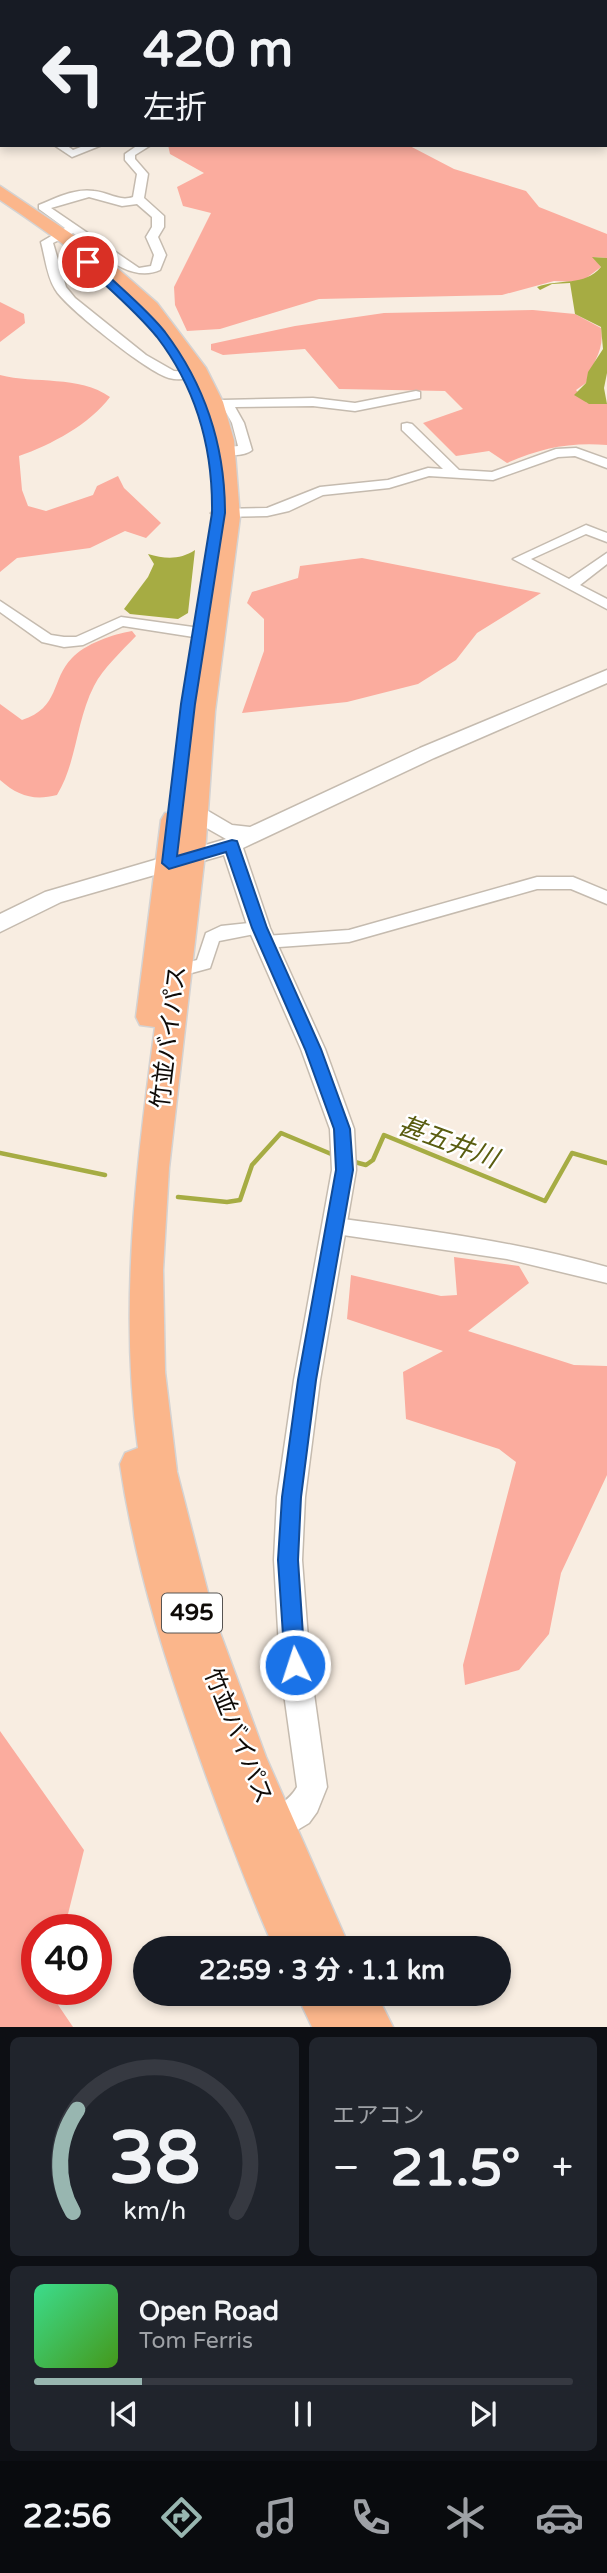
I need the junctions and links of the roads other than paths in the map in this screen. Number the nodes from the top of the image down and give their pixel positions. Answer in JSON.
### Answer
{"nodes":[{"id":1,"x":62,"y":147,"type":"edge"},
{"id":2,"x":91,"y":147,"type":"edge"},
{"id":3,"x":142,"y":147,"type":"edge"},
{"id":4,"x":0,"y":192,"type":"edge"},
{"id":5,"x":138,"y":199,"type":"junction"},
{"id":6,"x":0,"y":204,"type":"edge"},
{"id":7,"x":62,"y":232,"type":"junction"},
{"id":8,"x":188,"y":375,"type":"junction"},
{"id":9,"x":416,"y":395,"type":"dead end"},
{"id":10,"x":407,"y":427,"type":"dead end"},
{"id":11,"x":227,"y":451,"type":"junction"},
{"id":12,"x":607,"y":464,"type":"edge"},
{"id":13,"x":454,"y":472,"type":"junction"},
{"id":14,"x":224,"y":513,"type":"junction"},
{"id":15,"x":607,"y":538,"type":"edge"},
{"id":16,"x":607,"y":557,"type":"edge"},
{"id":17,"x":570,"y":586,"type":"junction"},
{"id":18,"x":0,"y":605,"type":"edge"},
{"id":19,"x":607,"y":605,"type":"edge"},
{"id":20,"x":200,"y":633,"type":"junction"},
{"id":21,"x":607,"y":676,"type":"edge"},
{"id":22,"x":195,"y":813,"type":"junction"},
{"id":23,"x":242,"y":840,"type":"junction"},
{"id":24,"x":180,"y":861,"type":"junction"},
{"id":25,"x":607,"y":898,"type":"edge"},
{"id":26,"x":0,"y":925,"type":"edge"},
{"id":27,"x":262,"y":935,"type":"junction"},
{"id":28,"x":177,"y":971,"type":"junction"},
{"id":29,"x":336,"y":1226,"type":"junction"},
{"id":30,"x":607,"y":1275,"type":"edge"},
{"id":31,"x":275,"y":1828,"type":"junction"},
{"id":32,"x":290,"y":1936,"type":"edge"},
{"id":33,"x":324,"y":1936,"type":"edge"},
{"id":34,"x":324,"y":2006,"type":"edge"},
{"id":35,"x":359,"y":2006,"type":"edge"},
{"id":36,"x":335,"y":2027,"type":"edge"},
{"id":37,"x":371,"y":2027,"type":"edge"}],
"edges":[{"from":1,"to":2,"type":"street"},
{"from":3,"to":5,"type":"street"},
{"from":4,"to":7,"type":"highway","name":"竹並バイパス","number":"495"},
{"from":5,"to":7,"type":"street"},
{"from":5,"to":7,"type":"street"},
{"from":6,"to":7,"type":"highway","name":"竹並バイパス","number":"495"},
{"from":7,"to":8,"type":"highway","name":"竹並バイパス","number":"495"},
{"from":7,"to":8,"type":"street"},
{"from":7,"to":11,"type":"highway","name":"竹並バイパス","number":"495"},
{"from":8,"to":14,"type":"highway","name":"竹並バイパス","number":"495"},
{"from":9,"to":11,"type":"street"},
{"from":10,"to":13,"type":"street"},
{"from":11,"to":14,"type":"highway","name":"竹並バイパス","number":"495"},
{"from":12,"to":13,"type":"street"},
{"from":13,"to":14,"type":"street"},
{"from":14,"to":20,"type":"highway","name":"竹並バイパス","number":"495"},
{"from":14,"to":22,"type":"highway","name":"竹並バイパス","number":"495"},
{"from":15,"to":17,"type":"street"},
{"from":16,"to":17,"type":"street"},
{"from":17,"to":19,"type":"street"},
{"from":18,"to":20,"type":"street"},
{"from":20,"to":24,"type":"highway","name":"竹並バイパス","number":"495"},
{"from":21,"to":23,"type":"street"},
{"from":22,"to":23,"type":"street"},
{"from":22,"to":24,"type":"highway","name":"竹並バイパス","number":"495"},
{"from":23,"to":24,"type":"street"},
{"from":23,"to":27,"type":"street"},
{"from":24,"to":26,"type":"street"},
{"from":24,"to":28,"type":"highway","name":"竹並バイパス","number":"495"},
{"from":24,"to":32,"type":"highway","name":"竹並バイパス","number":"495"},
{"from":25,"to":27,"type":"street"},
{"from":27,"to":28,"type":"street"},
{"from":27,"to":29,"type":"street"},
{"from":28,"to":31,"type":"highway","name":"竹並バイパス","number":"495"},
{"from":29,"to":30,"type":"street"},
{"from":29,"to":31,"type":"street"},
{"from":31,"to":33,"type":"highway","name":"竹並バイパス","number":"495"},
{"from":34,"to":36,"type":"highway"},
{"from":35,"to":37,"type":"highway"}]}
